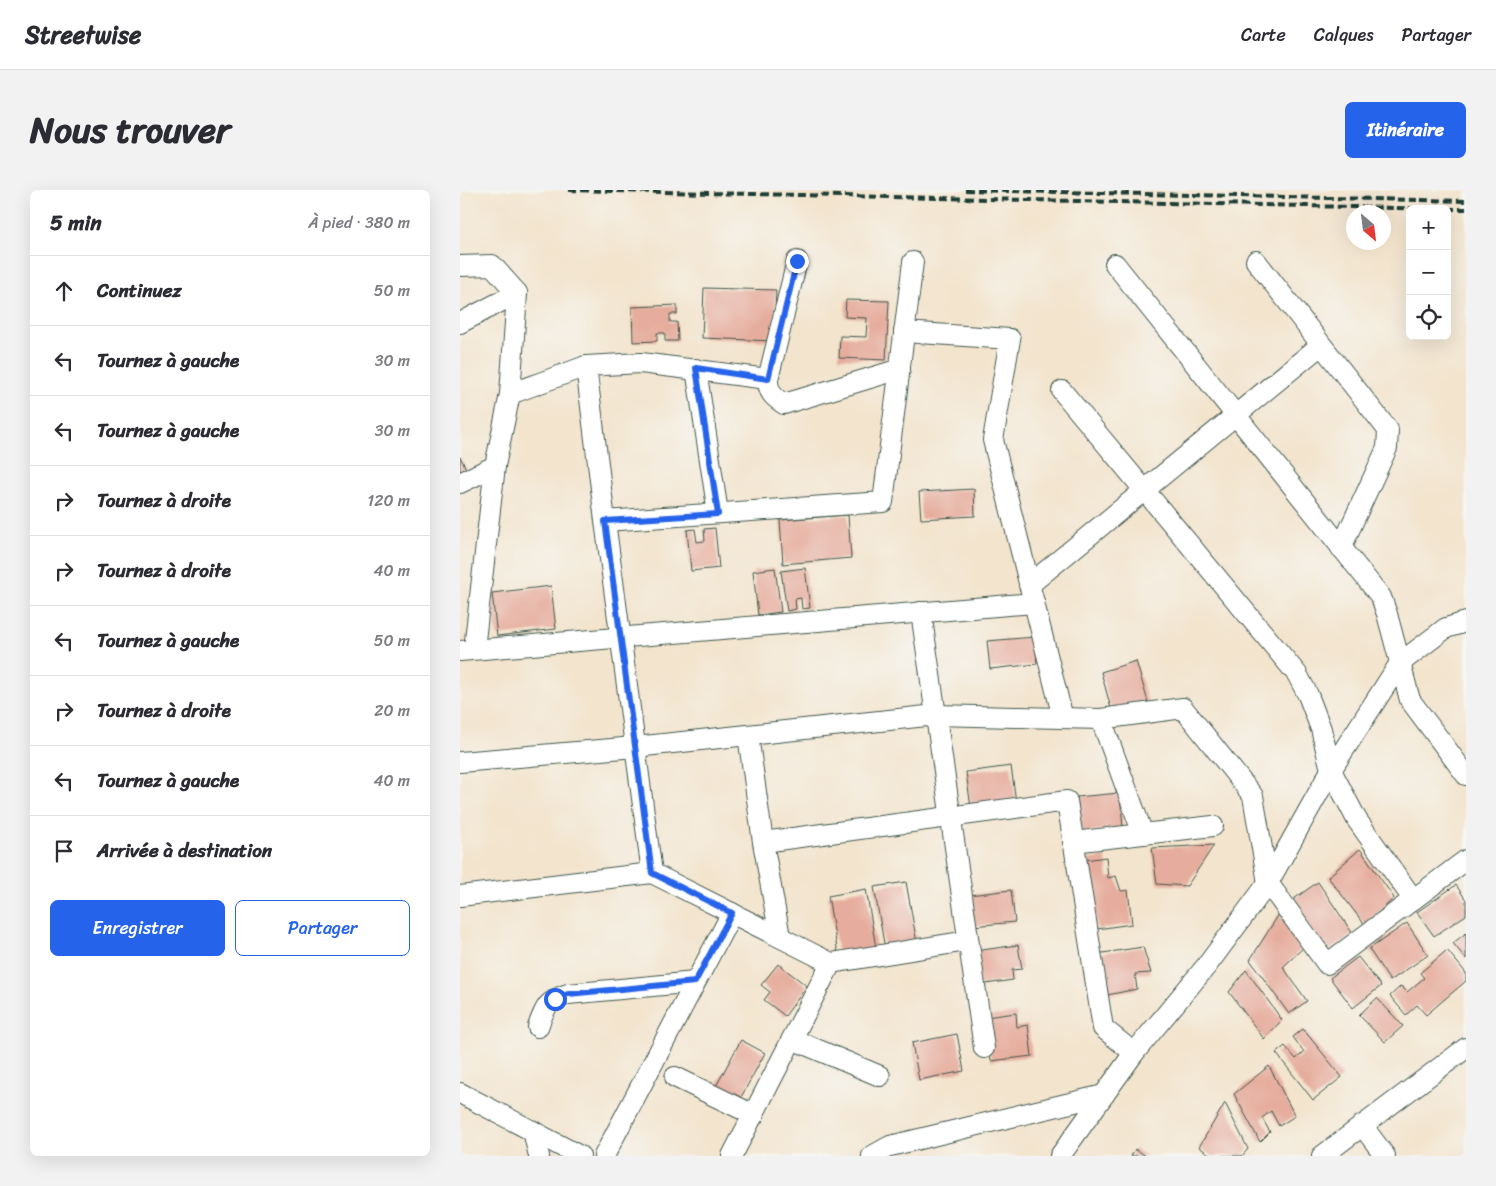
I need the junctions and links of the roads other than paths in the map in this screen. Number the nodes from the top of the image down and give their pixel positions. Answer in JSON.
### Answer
{"nodes":[{"id":1,"x":797,"y":261,"type":"dead end"},
{"id":2,"x":913,"y":262,"type":"dead end"},
{"id":3,"x":1256,"y":262,"type":"dead end"},
{"id":4,"x":1115,"y":264,"type":"dead end"},
{"id":5,"x":460,"y":266,"type":"edge"},
{"id":6,"x":517,"y":293,"type":"junction"},
{"id":7,"x":460,"y":323,"type":"edge"},
{"id":8,"x":904,"y":332,"type":"junction"},
{"id":9,"x":1321,"y":345,"type":"junction"},
{"id":10,"x":586,"y":366,"type":"junction"},
{"id":11,"x":696,"y":368,"type":"junction"},
{"id":12,"x":900,"y":369,"type":"junction"},
{"id":13,"x":768,"y":379,"type":"junction"},
{"id":14,"x":1062,"y":391,"type":"dead end"},
{"id":15,"x":510,"y":394,"type":"junction"},
{"id":16,"x":1236,"y":415,"type":"junction"},
{"id":17,"x":495,"y":466,"type":"junction"},
{"id":18,"x":460,"y":483,"type":"edge"},
{"id":19,"x":1144,"y":490,"type":"junction"},
{"id":20,"x":718,"y":514,"type":"junction"},
{"id":21,"x":605,"y":521,"type":"junction"},
{"id":22,"x":1341,"y":548,"type":"junction"},
{"id":23,"x":1032,"y":594,"type":"junction"},
{"id":24,"x":921,"y":612,"type":"junction"},
{"id":25,"x":1466,"y":622,"type":"edge"},
{"id":26,"x":620,"y":637,"type":"junction"},
{"id":27,"x":464,"y":652,"type":"edge"},
{"id":28,"x":1400,"y":663,"type":"junction"},
{"id":29,"x":936,"y":715,"type":"junction"},
{"id":30,"x":1063,"y":718,"type":"junction"},
{"id":31,"x":1101,"y":719,"type":"junction"},
{"id":32,"x":748,"y":735,"type":"junction"},
{"id":33,"x":635,"y":747,"type":"junction"},
{"id":34,"x":460,"y":762,"type":"edge"},
{"id":35,"x":1330,"y":770,"type":"junction"},
{"id":36,"x":1466,"y":775,"type":"edge"},
{"id":37,"x":950,"y":817,"type":"junction"},
{"id":38,"x":1212,"y":826,"type":"dead end"},
{"id":39,"x":1143,"y":834,"type":"junction"},
{"id":40,"x":763,"y":842,"type":"junction"},
{"id":41,"x":1073,"y":842,"type":"junction"},
{"id":42,"x":1466,"y":860,"type":"edge"},
{"id":43,"x":652,"y":873,"type":"junction"},
{"id":44,"x":1268,"y":884,"type":"junction"},
{"id":45,"x":460,"y":896,"type":"edge"},
{"id":46,"x":1413,"y":899,"type":"junction"},
{"id":47,"x":732,"y":913,"type":"junction"},
{"id":48,"x":780,"y":937,"type":"junction"},
{"id":49,"x":967,"y":941,"type":"junction"},
{"id":50,"x":831,"y":963,"type":"junction"},
{"id":51,"x":695,"y":982,"type":"junction"},
{"id":52,"x":538,"y":1027,"type":"dead end"},
{"id":53,"x":792,"y":1038,"type":"junction"},
{"id":54,"x":984,"y":1048,"type":"dead end"},
{"id":55,"x":1466,"y":1048,"type":"edge"},
{"id":56,"x":1134,"y":1053,"type":"junction"},
{"id":57,"x":880,"y":1076,"type":"dead end"},
{"id":58,"x":675,"y":1077,"type":"dead end"},
{"id":59,"x":460,"y":1093,"type":"edge"},
{"id":60,"x":1104,"y":1095,"type":"junction"},
{"id":61,"x":754,"y":1115,"type":"junction"},
{"id":62,"x":1362,"y":1125,"type":"junction"},
{"id":63,"x":533,"y":1132,"type":"junction"},
{"id":64,"x":539,"y":1156,"type":"edge"},
{"id":65,"x":580,"y":1156,"type":"edge"},
{"id":66,"x":604,"y":1156,"type":"edge"},
{"id":67,"x":732,"y":1156,"type":"edge"},
{"id":68,"x":872,"y":1156,"type":"edge"},
{"id":69,"x":1060,"y":1156,"type":"edge"},
{"id":70,"x":1322,"y":1156,"type":"edge"},
{"id":71,"x":1385,"y":1156,"type":"edge"}],
"edges":[{"from":1,"to":13,"type":"street"},
{"from":2,"to":8,"type":"street"},
{"from":3,"to":9,"type":"street"},
{"from":4,"to":16,"type":"street"},
{"from":5,"to":6,"type":"street"},
{"from":6,"to":7,"type":"street"},
{"from":6,"to":15,"type":"street"},
{"from":8,"to":12,"type":"street"},
{"from":8,"to":23,"type":"street"},
{"from":9,"to":16,"type":"street"},
{"from":9,"to":22,"type":"street"},
{"from":10,"to":11,"type":"street"},
{"from":10,"to":15,"type":"street"},
{"from":10,"to":21,"type":"street"},
{"from":11,"to":13,"type":"street"},
{"from":11,"to":20,"type":"street"},
{"from":12,"to":13,"type":"street"},
{"from":12,"to":20,"type":"street"},
{"from":14,"to":19,"type":"street"},
{"from":15,"to":17,"type":"street"},
{"from":16,"to":19,"type":"street"},
{"from":16,"to":22,"type":"street"},
{"from":17,"to":18,"type":"street"},
{"from":17,"to":27,"type":"street"},
{"from":19,"to":23,"type":"street"},
{"from":19,"to":35,"type":"street"},
{"from":20,"to":21,"type":"street"},
{"from":21,"to":26,"type":"street"},
{"from":22,"to":28,"type":"street"},
{"from":23,"to":24,"type":"street"},
{"from":23,"to":30,"type":"street"},
{"from":24,"to":26,"type":"street"},
{"from":24,"to":29,"type":"street"},
{"from":25,"to":28,"type":"street"},
{"from":26,"to":27,"type":"street"},
{"from":26,"to":33,"type":"street"},
{"from":28,"to":35,"type":"street"},
{"from":28,"to":36,"type":"street"},
{"from":29,"to":30,"type":"street"},
{"from":29,"to":32,"type":"street"},
{"from":29,"to":37,"type":"street"},
{"from":30,"to":31,"type":"street"},
{"from":31,"to":39,"type":"street"},
{"from":31,"to":44,"type":"street"},
{"from":32,"to":33,"type":"street"},
{"from":32,"to":40,"type":"street"},
{"from":33,"to":34,"type":"street"},
{"from":33,"to":43,"type":"street"},
{"from":35,"to":44,"type":"street"},
{"from":35,"to":46,"type":"street"},
{"from":37,"to":40,"type":"street"},
{"from":37,"to":41,"type":"street"},
{"from":37,"to":49,"type":"street"},
{"from":38,"to":39,"type":"street"},
{"from":39,"to":41,"type":"street"},
{"from":40,"to":48,"type":"street"},
{"from":41,"to":56,"type":"street"},
{"from":42,"to":46,"type":"street"},
{"from":43,"to":45,"type":"street"},
{"from":43,"to":47,"type":"street"},
{"from":44,"to":46,"type":"street"},
{"from":44,"to":56,"type":"street"},
{"from":47,"to":48,"type":"street"},
{"from":47,"to":51,"type":"street"},
{"from":48,"to":50,"type":"street"},
{"from":49,"to":50,"type":"street"},
{"from":49,"to":54,"type":"street"},
{"from":50,"to":53,"type":"street"},
{"from":51,"to":52,"type":"street"},
{"from":51,"to":66,"type":"street"},
{"from":53,"to":57,"type":"street"},
{"from":53,"to":61,"type":"street"},
{"from":55,"to":62,"type":"street"},
{"from":56,"to":60,"type":"street"},
{"from":58,"to":61,"type":"street"},
{"from":59,"to":63,"type":"street"},
{"from":60,"to":68,"type":"street"},
{"from":60,"to":69,"type":"street"},
{"from":61,"to":67,"type":"street"},
{"from":62,"to":70,"type":"street"},
{"from":62,"to":71,"type":"street"},
{"from":63,"to":64,"type":"street"},
{"from":63,"to":65,"type":"street"}]}
